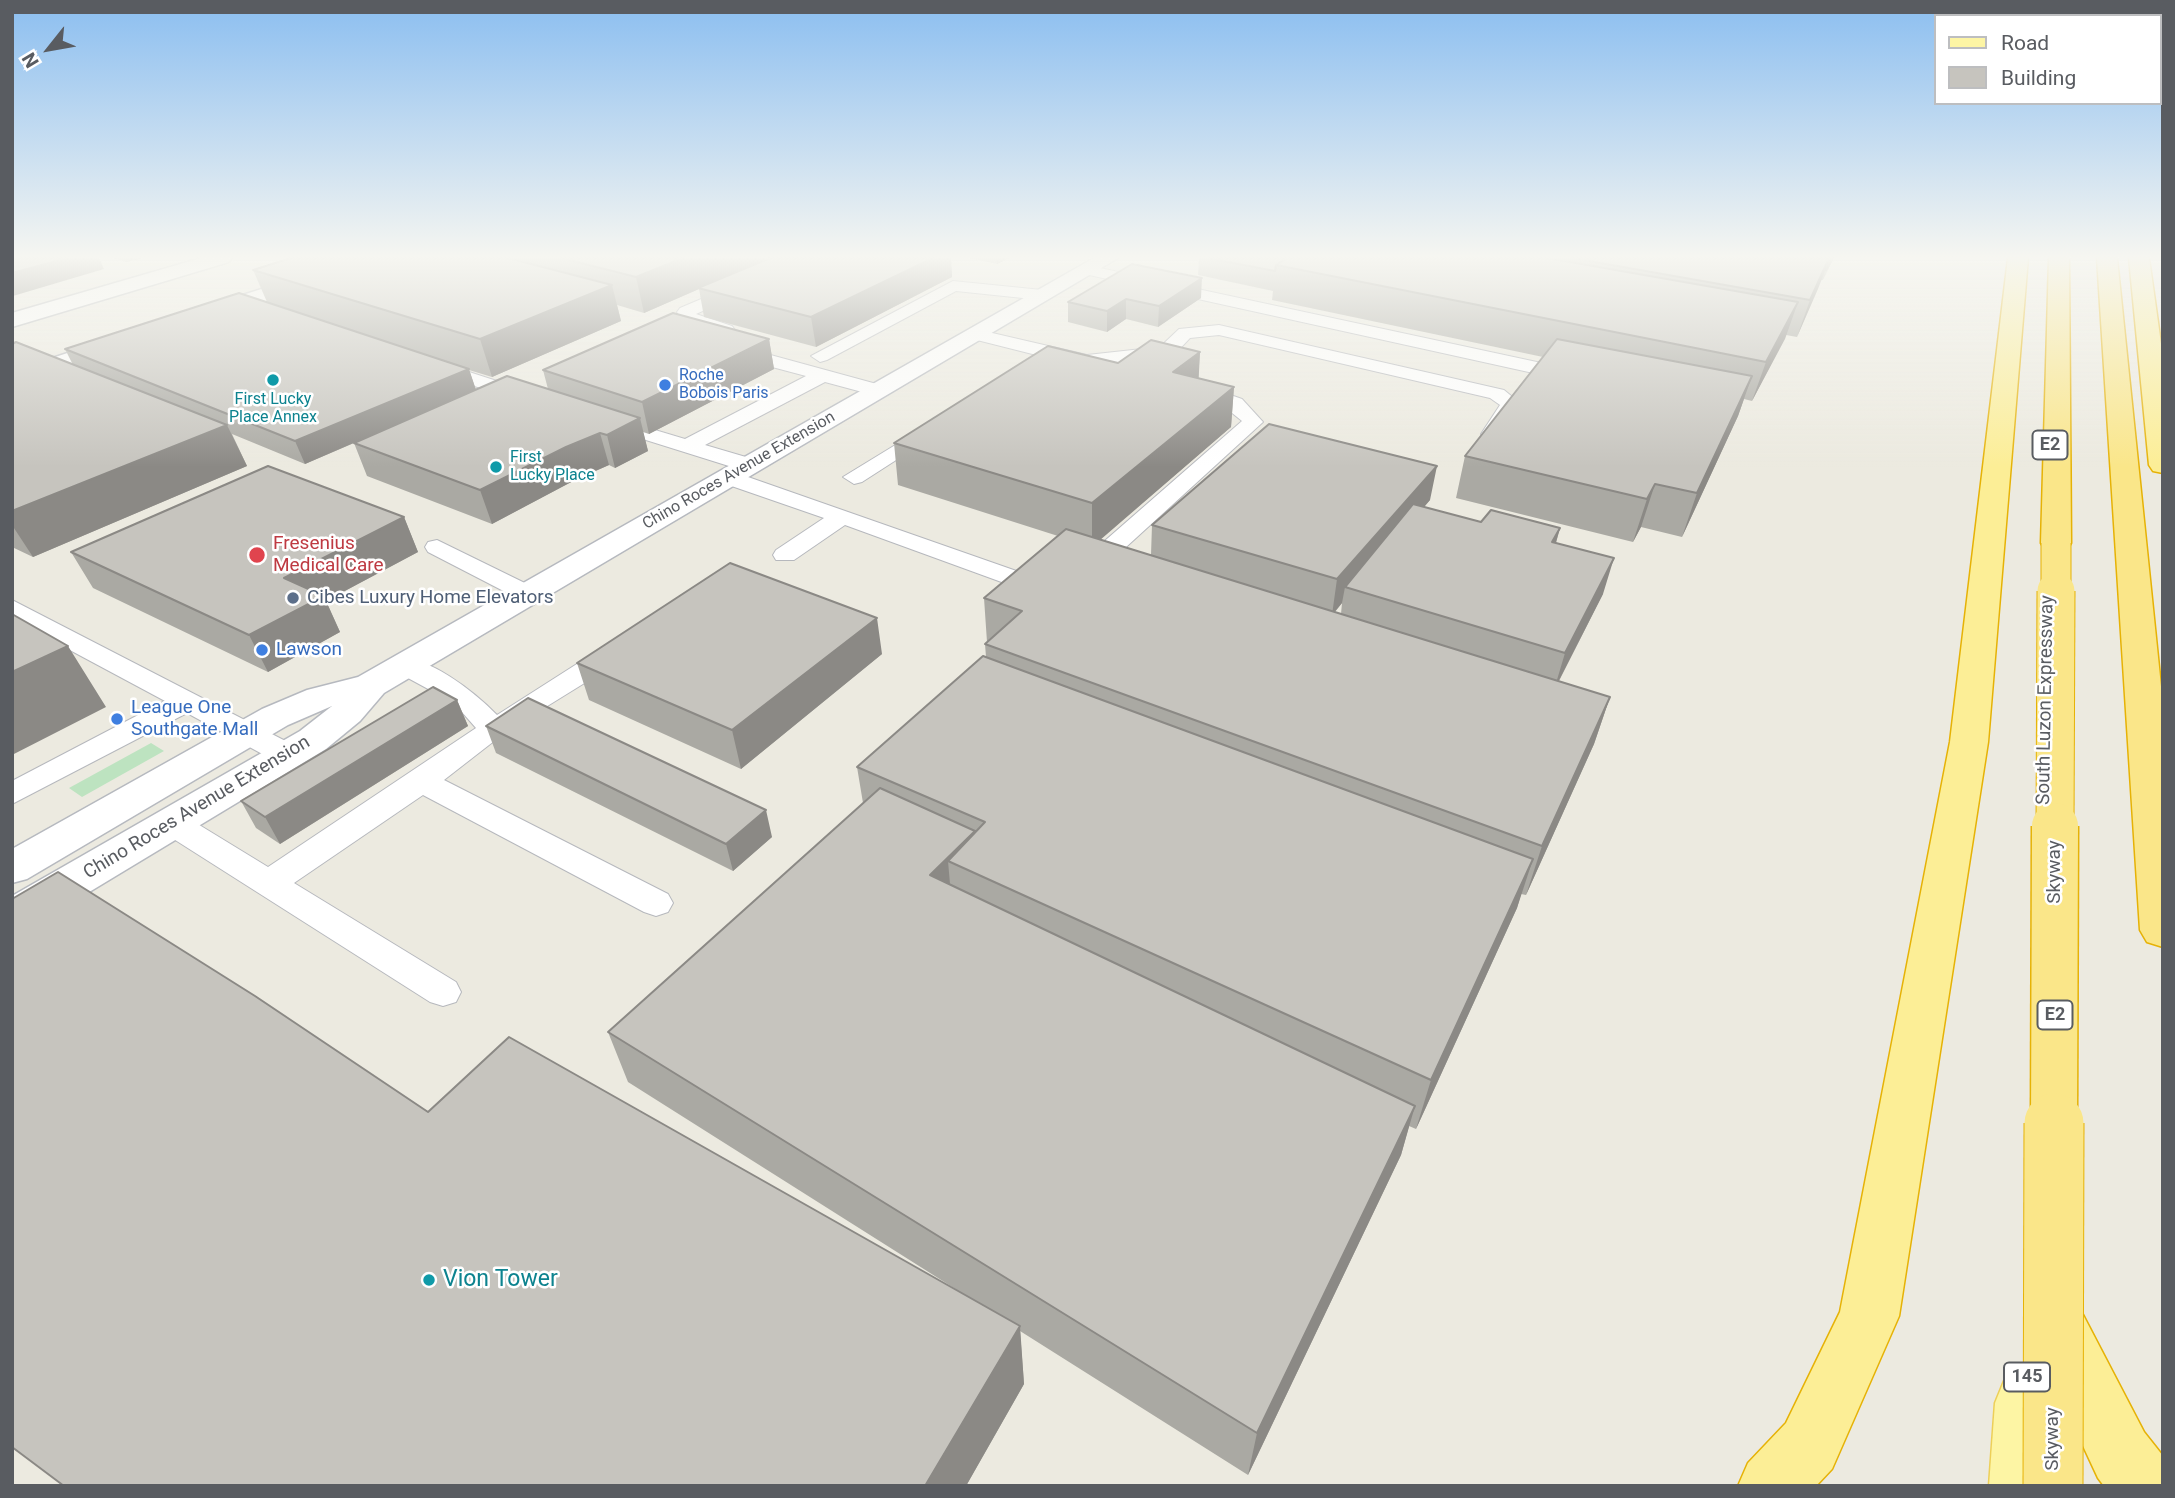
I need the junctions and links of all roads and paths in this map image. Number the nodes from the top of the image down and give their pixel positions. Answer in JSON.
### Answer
{"nodes":[{"id":1,"x":717,"y":328,"type":"edge"},
{"id":2,"x":883,"y":328,"type":"edge"},
{"id":3,"x":985,"y":328,"type":"edge"},
{"id":4,"x":1352,"y":328,"type":"edge"},
{"id":5,"x":2011,"y":328,"type":"edge"},
{"id":6,"x":2055,"y":328,"type":"edge"},
{"id":7,"x":2057,"y":328,"type":"edge"},
{"id":8,"x":2113,"y":328,"type":"edge"},
{"id":9,"x":2148,"y":328,"type":"edge"},
{"id":10,"x":975,"y":334,"type":"junction"},
{"id":11,"x":143,"y":335,"type":"edge"},
{"id":12,"x":694,"y":340,"type":"edge"},
{"id":13,"x":1053,"y":352,"type":"junction"},
{"id":14,"x":415,"y":361,"type":"edge"},
{"id":15,"x":1084,"y":361,"type":"junction"},
{"id":16,"x":821,"y":365,"type":"junction"},
{"id":17,"x":1029,"y":367,"type":"edge"},
{"id":18,"x":1135,"y":373,"type":"edge"},
{"id":19,"x":12,"y":379,"type":"edge"},
{"id":20,"x":1596,"y":381,"type":"edge"},
{"id":21,"x":1173,"y":383,"type":"edge"},
{"id":22,"x":887,"y":385,"type":"junction"},
{"id":23,"x":543,"y":399,"type":"edge"},
{"id":24,"x":586,"y":415,"type":"edge"},
{"id":25,"x":2159,"y":416,"type":"edge"},
{"id":26,"x":948,"y":418,"type":"edge"},
{"id":27,"x":1253,"y":422,"type":"junction"},
{"id":28,"x":1276,"y":428,"type":"edge"},
{"id":29,"x":1486,"y":439,"type":"edge"},
{"id":30,"x":681,"y":444,"type":"junction"},
{"id":31,"x":2163,"y":465,"type":"edge"},
{"id":32,"x":738,"y":471,"type":"junction"},
{"id":33,"x":854,"y":477,"type":"dead end"},
{"id":34,"x":842,"y":516,"type":"junction"},
{"id":35,"x":437,"y":547,"type":"dead end"},
{"id":36,"x":786,"y":555,"type":"dead end"},
{"id":37,"x":1093,"y":564,"type":"edge"},
{"id":38,"x":1016,"y":579,"type":"edge"},
{"id":39,"x":528,"y":593,"type":"junction"},
{"id":40,"x":12,"y":608,"type":"edge"},
{"id":41,"x":633,"y":641,"type":"edge"},
{"id":42,"x":405,"y":665,"type":"junction"},
{"id":43,"x":371,"y":685,"type":"junction"},
{"id":44,"x":188,"y":701,"type":"junction"},
{"id":45,"x":494,"y":730,"type":"junction"},
{"id":46,"x":247,"y":733,"type":"junction"},
{"id":47,"x":288,"y":755,"type":"junction"},
{"id":48,"x":422,"y":781,"type":"junction"},
{"id":49,"x":12,"y":794,"type":"edge"},
{"id":50,"x":172,"y":823,"type":"junction"},
{"id":51,"x":12,"y":868,"type":"edge"},
{"id":52,"x":269,"y":883,"type":"junction"},
{"id":53,"x":656,"y":903,"type":"dead end"},
{"id":54,"x":12,"y":917,"type":"edge"},
{"id":55,"x":2163,"y":930,"type":"edge"},
{"id":56,"x":443,"y":992,"type":"dead end"},
{"id":57,"x":2032,"y":1268,"type":"junction"},
{"id":58,"x":2131,"y":1475,"type":"edge"},
{"id":59,"x":1771,"y":1486,"type":"edge"},
{"id":60,"x":2022,"y":1486,"type":"edge"},
{"id":61,"x":2053,"y":1486,"type":"edge"}],
"edges":[{"from":1,"to":16,"type":"lane"},
{"from":2,"to":16,"type":"lane"},
{"from":3,"to":10,"type":"main road","name":"Chino Roces Avenue Extension"},
{"from":4,"to":20,"type":"lane"},
{"from":5,"to":59,"type":"highway"},
{"from":6,"to":57,"type":"highway","name":"South Luzon Expressway","number":"E2"},
{"from":7,"to":61,"type":"highway","name":"Skyway","number":"E2","bridge":true},
{"from":8,"to":55,"type":"highway"},
{"from":9,"to":25,"type":"highway"},
{"from":10,"to":13,"type":"lane"},
{"from":10,"to":22,"type":"main road","name":"Chino Roces Avenue Extension"},
{"from":11,"to":19,"type":"main road"},
{"from":12,"to":16,"type":"lane"},
{"from":13,"to":15,"type":"lane"},
{"from":13,"to":17,"type":"lane"},
{"from":14,"to":23,"type":"lane"},
{"from":15,"to":18,"type":"lane"},
{"from":15,"to":29,"type":"lane"},
{"from":16,"to":22,"type":"lane"},
{"from":16,"to":30,"type":"lane"},
{"from":21,"to":27,"type":"lane"},
{"from":22,"to":32,"type":"main road","name":"Chino Roces Avenue Extension"},
{"from":24,"to":30,"type":"lane"},
{"from":25,"to":31,"type":"highway"},
{"from":26,"to":33,"type":"lane"},
{"from":27,"to":28,"type":"lane"},
{"from":27,"to":37,"type":"lane"},
{"from":30,"to":32,"type":"lane"},
{"from":32,"to":34,"type":"lane"},
{"from":32,"to":39,"type":"main road","name":"Chino Roces Avenue Extension"},
{"from":34,"to":36,"type":"lane"},
{"from":34,"to":38,"type":"lane"},
{"from":35,"to":39,"type":"lane"},
{"from":39,"to":42,"type":"main road","name":"Chino Roces Avenue Extension"},
{"from":40,"to":44,"type":"lane"},
{"from":41,"to":45,"type":"lane"},
{"from":42,"to":43,"type":"main road","name":"Chino Roces Avenue Extension"},
{"from":42,"to":45,"type":"lane"},
{"from":43,"to":46,"type":"main road","name":"Chino Roces Avenue Extension"},
{"from":43,"to":47,"type":"main road","name":"Chino Roces Avenue Extension"},
{"from":44,"to":46,"type":"lane"},
{"from":44,"to":49,"type":"lane"},
{"from":45,"to":48,"type":"lane"},
{"from":46,"to":47,"type":"lane"},
{"from":46,"to":51,"type":"main road","name":"Chino Roces Avenue Extension"},
{"from":47,"to":50,"type":"main road","name":"Chino Roces Avenue Extension"},
{"from":48,"to":52,"type":"lane"},
{"from":48,"to":53,"type":"lane"},
{"from":50,"to":52,"type":"lane"},
{"from":50,"to":54,"type":"main road","name":"Chino Roces Avenue Extension"},
{"from":52,"to":56,"type":"lane"},
{"from":57,"to":58,"type":"highway"},
{"from":57,"to":60,"type":"main road","number":"145"}]}
